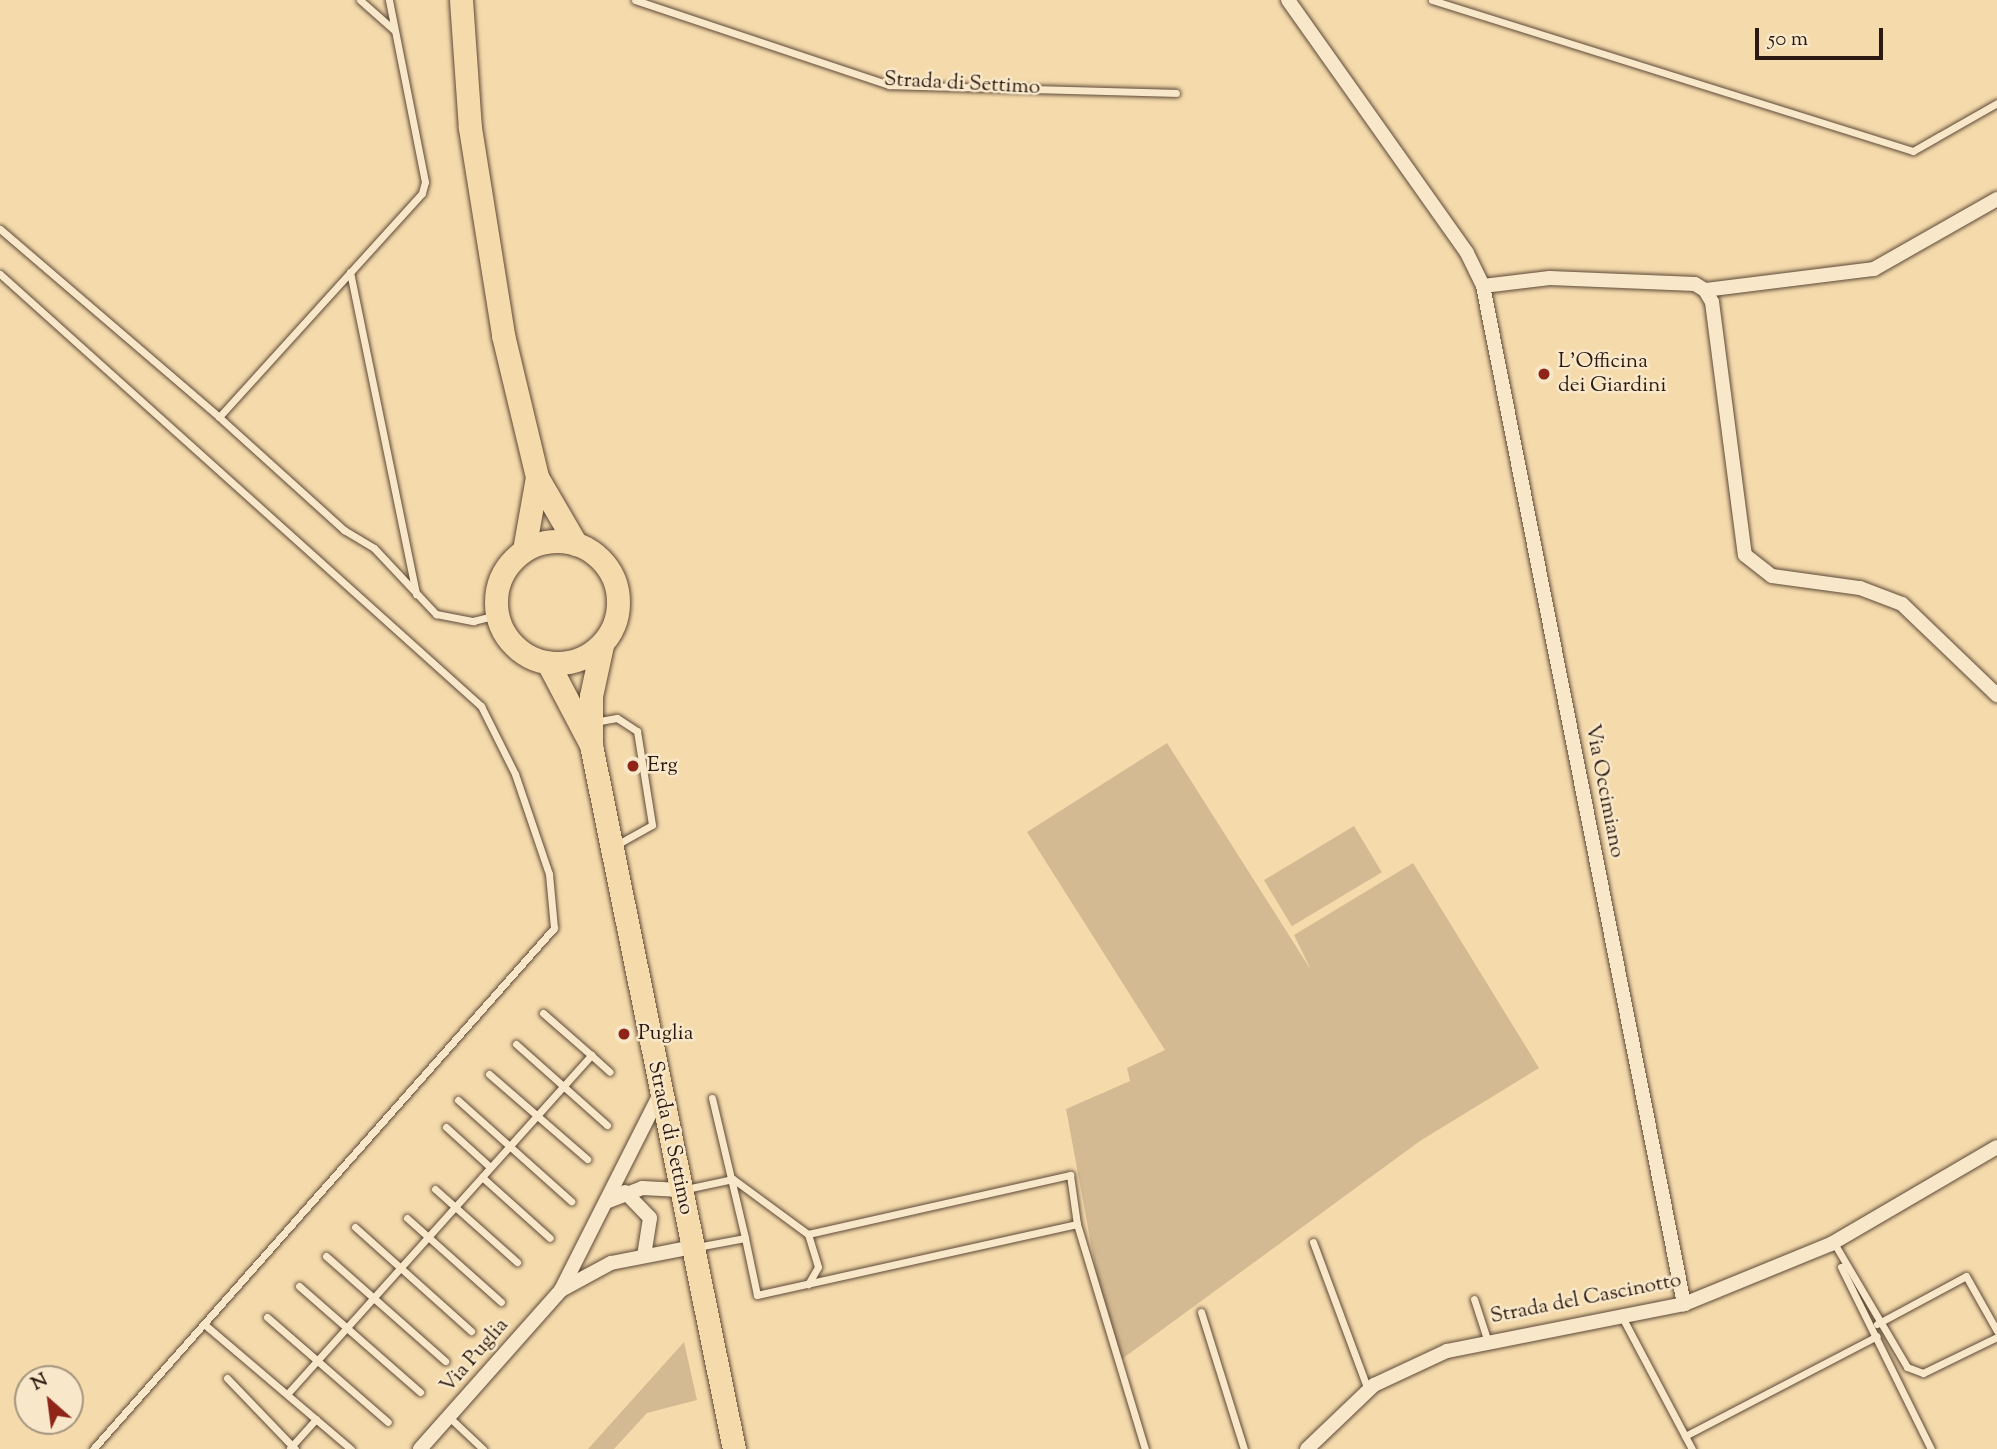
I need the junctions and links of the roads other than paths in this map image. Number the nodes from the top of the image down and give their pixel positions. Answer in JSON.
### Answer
{"nodes":[{"id":1,"x":360,"y":0,"type":"edge"},
{"id":2,"x":389,"y":0,"type":"edge"},
{"id":3,"x":461,"y":0,"type":"edge"},
{"id":4,"x":635,"y":0,"type":"edge"},
{"id":5,"x":1288,"y":0,"type":"edge"},
{"id":6,"x":1432,"y":0,"type":"edge"},
{"id":7,"x":395,"y":31,"type":"junction"},
{"id":8,"x":1176,"y":93,"type":"dead end"},
{"id":9,"x":1997,"y":103,"type":"edge"},
{"id":10,"x":1997,"y":199,"type":"edge"},
{"id":11,"x":0,"y":229,"type":"edge"},
{"id":12,"x":350,"y":272,"type":"junction"},
{"id":13,"x":0,"y":274,"type":"edge"},
{"id":14,"x":1483,"y":286,"type":"junction"},
{"id":15,"x":1706,"y":290,"type":"junction"},
{"id":16,"x":219,"y":417,"type":"junction"},
{"id":17,"x":537,"y":477,"type":"junction"},
{"id":18,"x":576,"y":544,"type":"junction"},
{"id":19,"x":524,"y":550,"type":"junction"},
{"id":20,"x":416,"y":594,"type":"junction"},
{"id":21,"x":497,"y":615,"type":"junction"},
{"id":22,"x":602,"y":645,"type":"junction"},
{"id":23,"x":548,"y":663,"type":"junction"},
{"id":24,"x":1997,"y":695,"type":"edge"},
{"id":25,"x":593,"y":734,"type":"junction"},
{"id":26,"x":609,"y":849,"type":"junction"},
{"id":27,"x":543,"y":1013,"type":"dead end"},
{"id":28,"x":516,"y":1044,"type":"dead end"},
{"id":29,"x":591,"y":1055,"type":"junction"},
{"id":30,"x":610,"y":1072,"type":"dead end"},
{"id":31,"x":489,"y":1074,"type":"dead end"},
{"id":32,"x":563,"y":1086,"type":"junction"},
{"id":33,"x":660,"y":1094,"type":"junction"},
{"id":34,"x":712,"y":1098,"type":"dead end"},
{"id":35,"x":458,"y":1100,"type":"dead end"},
{"id":36,"x":537,"y":1115,"type":"junction"},
{"id":37,"x":607,"y":1125,"type":"dead end"},
{"id":38,"x":446,"y":1127,"type":"dead end"},
{"id":39,"x":509,"y":1146,"type":"junction"},
{"id":40,"x":1997,"y":1147,"type":"edge"},
{"id":41,"x":587,"y":1159,"type":"dead end"},
{"id":42,"x":491,"y":1167,"type":"junction"},
{"id":43,"x":482,"y":1177,"type":"junction"},
{"id":44,"x":733,"y":1179,"type":"junction"},
{"id":45,"x":435,"y":1189,"type":"dead end"},
{"id":46,"x":681,"y":1190,"type":"junction"},
{"id":47,"x":625,"y":1192,"type":"junction"},
{"id":48,"x":571,"y":1201,"type":"dead end"},
{"id":49,"x":606,"y":1202,"type":"junction"},
{"id":50,"x":455,"y":1206,"type":"junction"},
{"id":51,"x":407,"y":1218,"type":"dead end"},
{"id":52,"x":1077,"y":1224,"type":"junction"},
{"id":53,"x":355,"y":1227,"type":"dead end"},
{"id":54,"x":808,"y":1234,"type":"junction"},
{"id":55,"x":428,"y":1237,"type":"junction"},
{"id":56,"x":550,"y":1238,"type":"dead end"},
{"id":57,"x":745,"y":1238,"type":"junction"},
{"id":58,"x":1313,"y":1242,"type":"dead end"},
{"id":59,"x":1832,"y":1243,"type":"junction"},
{"id":60,"x":693,"y":1247,"type":"junction"},
{"id":61,"x":326,"y":1256,"type":"dead end"},
{"id":62,"x":644,"y":1256,"type":"junction"},
{"id":63,"x":517,"y":1262,"type":"dead end"},
{"id":64,"x":401,"y":1267,"type":"junction"},
{"id":65,"x":808,"y":1284,"type":"junction"},
{"id":66,"x":299,"y":1286,"type":"dead end"},
{"id":67,"x":561,"y":1290,"type":"junction"},
{"id":68,"x":373,"y":1298,"type":"junction"},
{"id":69,"x":1474,"y":1299,"type":"dead end"},
{"id":70,"x":500,"y":1302,"type":"dead end"},
{"id":71,"x":1684,"y":1304,"type":"junction"},
{"id":72,"x":1200,"y":1312,"type":"dead end"},
{"id":73,"x":1621,"y":1314,"type":"junction"},
{"id":74,"x":267,"y":1317,"type":"dead end"},
{"id":75,"x":204,"y":1324,"type":"junction"},
{"id":76,"x":1877,"y":1324,"type":"junction"},
{"id":77,"x":346,"y":1328,"type":"junction"},
{"id":78,"x":471,"y":1331,"type":"dead end"},
{"id":79,"x":1997,"y":1331,"type":"edge"},
{"id":80,"x":1877,"y":1336,"type":"junction"},
{"id":81,"x":1997,"y":1337,"type":"edge"},
{"id":82,"x":1487,"y":1339,"type":"junction"},
{"id":83,"x":318,"y":1360,"type":"junction"},
{"id":84,"x":445,"y":1361,"type":"dead end"},
{"id":85,"x":226,"y":1378,"type":"dead end"},
{"id":86,"x":1368,"y":1391,"type":"junction"},
{"id":87,"x":289,"y":1392,"type":"junction"},
{"id":88,"x":420,"y":1392,"type":"dead end"},
{"id":89,"x":449,"y":1417,"type":"junction"},
{"id":90,"x":316,"y":1419,"type":"junction"},
{"id":91,"x":388,"y":1422,"type":"dead end"},
{"id":92,"x":1685,"y":1436,"type":"junction"},
{"id":93,"x":292,"y":1448,"type":"edge"},
{"id":94,"x":93,"y":1449,"type":"edge"},
{"id":95,"x":351,"y":1449,"type":"edge"},
{"id":96,"x":420,"y":1449,"type":"edge"},
{"id":97,"x":483,"y":1449,"type":"edge"},
{"id":98,"x":734,"y":1449,"type":"edge"},
{"id":99,"x":1145,"y":1449,"type":"edge"},
{"id":100,"x":1244,"y":1449,"type":"edge"},
{"id":101,"x":1307,"y":1449,"type":"edge"},
{"id":102,"x":1692,"y":1449,"type":"edge"},
{"id":103,"x":1931,"y":1449,"type":"edge"}],
"edges":[{"from":1,"to":7,"type":"lane"},
{"from":2,"to":7,"type":"lane"},
{"from":3,"to":17,"type":"main road"},
{"from":4,"to":8,"type":"lane","name":"Strada di Settimo"},
{"from":5,"to":14,"type":"street","name":"Via Occimiano"},
{"from":6,"to":9,"type":"lane"},
{"from":7,"to":12,"type":"lane"},
{"from":10,"to":15,"type":"street"},
{"from":11,"to":16,"type":"lane"},
{"from":12,"to":16,"type":"lane"},
{"from":12,"to":20,"type":"lane"},
{"from":13,"to":75,"type":"lane"},
{"from":14,"to":15,"type":"street"},
{"from":14,"to":71,"type":"street","name":"Via Occimiano"},
{"from":15,"to":24,"type":"street"},
{"from":16,"to":20,"type":"lane"},
{"from":17,"to":18,"type":"main road"},
{"from":17,"to":19,"type":"main road"},
{"from":18,"to":19,"type":"main road"},
{"from":18,"to":22,"type":"main road"},
{"from":19,"to":21,"type":"main road"},
{"from":20,"to":21,"type":"lane"},
{"from":21,"to":23,"type":"main road"},
{"from":22,"to":23,"type":"main road"},
{"from":22,"to":25,"type":"main road","name":"Strada di Settimo"},
{"from":23,"to":25,"type":"main road","name":"Strada di Settimo"},
{"from":25,"to":26,"type":"main road","name":"Strada di Settimo"},
{"from":25,"to":26,"type":"lane"},
{"from":26,"to":33,"type":"main road","name":"Strada di Settimo"},
{"from":27,"to":29,"type":"lane"},
{"from":28,"to":32,"type":"lane"},
{"from":29,"to":30,"type":"lane"},
{"from":29,"to":32,"type":"lane"},
{"from":31,"to":36,"type":"lane"},
{"from":32,"to":36,"type":"lane"},
{"from":32,"to":37,"type":"lane"},
{"from":33,"to":46,"type":"main road","name":"Strada di Settimo"},
{"from":33,"to":49,"type":"street","name":"Via Puglia"},
{"from":34,"to":44,"type":"lane"},
{"from":35,"to":39,"type":"lane"},
{"from":36,"to":39,"type":"lane"},
{"from":36,"to":41,"type":"lane"},
{"from":38,"to":42,"type":"lane"},
{"from":39,"to":42,"type":"lane"},
{"from":39,"to":48,"type":"lane"},
{"from":40,"to":59,"type":"street","name":"Strada del Cascinotto"},
{"from":42,"to":43,"type":"lane"},
{"from":43,"to":50,"type":"lane"},
{"from":43,"to":56,"type":"lane"},
{"from":44,"to":46,"type":"lane"},
{"from":44,"to":54,"type":"lane"},
{"from":44,"to":57,"type":"lane"},
{"from":45,"to":50,"type":"lane"},
{"from":46,"to":47,"type":"street"},
{"from":46,"to":60,"type":"main road","name":"Strada di Settimo"},
{"from":47,"to":49,"type":"street"},
{"from":47,"to":62,"type":"street"},
{"from":49,"to":67,"type":"street","name":"Via Puglia"},
{"from":50,"to":55,"type":"lane"},
{"from":50,"to":63,"type":"lane"},
{"from":51,"to":55,"type":"lane"},
{"from":52,"to":54,"type":"lane"},
{"from":52,"to":65,"type":"lane"},
{"from":52,"to":99,"type":"lane"},
{"from":53,"to":64,"type":"lane"},
{"from":54,"to":65,"type":"lane"},
{"from":55,"to":64,"type":"lane"},
{"from":55,"to":70,"type":"lane"},
{"from":57,"to":60,"type":"lane"},
{"from":57,"to":65,"type":"lane"},
{"from":58,"to":86,"type":"lane"},
{"from":59,"to":71,"type":"street","name":"Strada del Cascinotto"},
{"from":59,"to":76,"type":"lane"},
{"from":59,"to":80,"type":"lane"},
{"from":60,"to":62,"type":"street","name":"Via Puglia"},
{"from":60,"to":98,"type":"main road","name":"Strada di Settimo"},
{"from":61,"to":68,"type":"lane"},
{"from":62,"to":67,"type":"street","name":"Via Puglia"},
{"from":64,"to":68,"type":"lane"},
{"from":64,"to":78,"type":"lane"},
{"from":66,"to":77,"type":"lane"},
{"from":67,"to":89,"type":"street","name":"Via Puglia"},
{"from":68,"to":77,"type":"lane"},
{"from":68,"to":84,"type":"lane"},
{"from":69,"to":82,"type":"lane"},
{"from":71,"to":73,"type":"street","name":"Strada del Cascinotto"},
{"from":72,"to":100,"type":"lane"},
{"from":73,"to":82,"type":"street","name":"Strada del Cascinotto"},
{"from":73,"to":92,"type":"lane"},
{"from":74,"to":83,"type":"lane"},
{"from":75,"to":87,"type":"lane"},
{"from":75,"to":94,"type":"lane"},
{"from":76,"to":79,"type":"lane"},
{"from":76,"to":81,"type":"lane"},
{"from":77,"to":83,"type":"lane"},
{"from":77,"to":88,"type":"lane"},
{"from":80,"to":92,"type":"lane"},
{"from":80,"to":103,"type":"lane"},
{"from":82,"to":86,"type":"street","name":"Strada del Cascinotto"},
{"from":83,"to":87,"type":"lane"},
{"from":83,"to":91,"type":"lane"},
{"from":85,"to":93,"type":"lane"},
{"from":86,"to":101,"type":"street","name":"Strada del Cascinotto"},
{"from":87,"to":90,"type":"lane"},
{"from":89,"to":96,"type":"street","name":"Via Puglia"},
{"from":89,"to":97,"type":"lane"},
{"from":90,"to":93,"type":"lane"},
{"from":90,"to":95,"type":"lane"},
{"from":92,"to":102,"type":"lane"}]}
